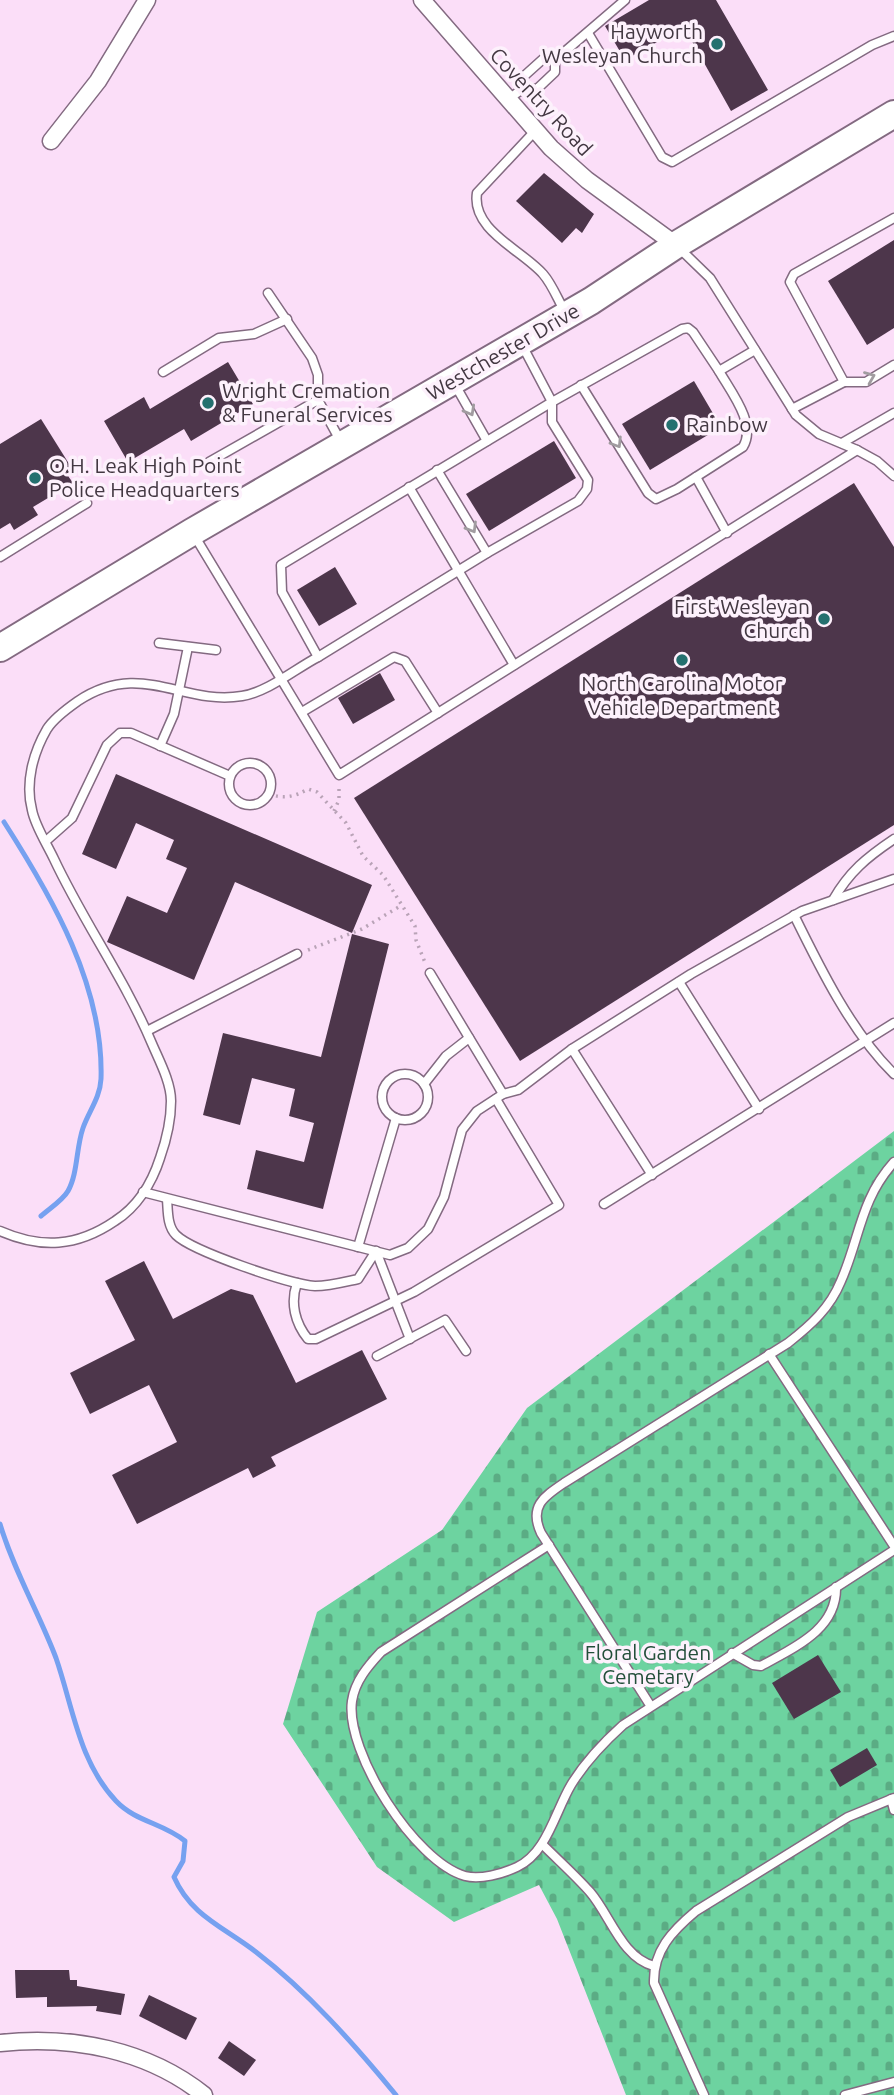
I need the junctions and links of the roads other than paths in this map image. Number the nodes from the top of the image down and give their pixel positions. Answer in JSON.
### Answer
{"nodes":[{"id":1,"x":147,"y":0,"type":"edge"},
{"id":2,"x":422,"y":0,"type":"edge"},
{"id":3,"x":625,"y":0,"type":"edge"},
{"id":4,"x":587,"y":33,"type":"junction"},
{"id":5,"x":894,"y":37,"type":"edge"},
{"id":6,"x":555,"y":60,"type":"junction"},
{"id":7,"x":524,"y":88,"type":"junction"},
{"id":8,"x":507,"y":100,"type":"junction"},
{"id":9,"x":894,"y":114,"type":"edge"},
{"id":10,"x":535,"y":131,"type":"junction"},
{"id":11,"x":51,"y":141,"type":"dead end"},
{"id":12,"x":894,"y":218,"type":"edge"},
{"id":13,"x":676,"y":245,"type":"junction"},
{"id":14,"x":268,"y":293,"type":"dead end"},
{"id":15,"x":566,"y":315,"type":"junction"},
{"id":16,"x":287,"y":318,"type":"junction"},
{"id":17,"x":520,"y":342,"type":"junction"},
{"id":18,"x":755,"y":350,"type":"junction"},
{"id":19,"x":894,"y":365,"type":"edge"},
{"id":20,"x":719,"y":370,"type":"junction"},
{"id":21,"x":163,"y":372,"type":"dead end"},
{"id":22,"x":453,"y":381,"type":"junction"},
{"id":23,"x":844,"y":382,"type":"junction"},
{"id":24,"x":581,"y":385,"type":"junction"},
{"id":25,"x":318,"y":400,"type":"junction"},
{"id":26,"x":552,"y":402,"type":"junction"},
{"id":27,"x":792,"y":409,"type":"junction"},
{"id":28,"x":894,"y":413,"type":"edge"},
{"id":29,"x":486,"y":440,"type":"junction"},
{"id":30,"x":842,"y":443,"type":"junction"},
{"id":31,"x":343,"y":444,"type":"junction"},
{"id":32,"x":857,"y":450,"type":"junction"},
{"id":33,"x":209,"y":462,"type":"dead end"},
{"id":34,"x":437,"y":470,"type":"junction"},
{"id":35,"x":894,"y":476,"type":"edge"},
{"id":36,"x":696,"y":477,"type":"junction"},
{"id":37,"x":409,"y":487,"type":"junction"},
{"id":38,"x":88,"y":503,"type":"dead end"},
{"id":39,"x":192,"y":532,"type":"junction"},
{"id":40,"x":727,"y":533,"type":"junction"},
{"id":41,"x":487,"y":553,"type":"junction"},
{"id":42,"x":0,"y":557,"type":"edge"},
{"id":43,"x":460,"y":570,"type":"junction"},
{"id":44,"x":159,"y":643,"type":"dead end"},
{"id":45,"x":1,"y":647,"type":"edge"},
{"id":46,"x":188,"y":647,"type":"junction"},
{"id":47,"x":216,"y":650,"type":"dead end"},
{"id":48,"x":318,"y":657,"type":"junction"},
{"id":49,"x":514,"y":665,"type":"junction"},
{"id":50,"x":281,"y":677,"type":"junction"},
{"id":51,"x":180,"y":688,"type":"junction"},
{"id":52,"x":302,"y":712,"type":"junction"},
{"id":53,"x":438,"y":713,"type":"junction"},
{"id":54,"x":160,"y":746,"type":"junction"},
{"id":55,"x":230,"y":776,"type":"junction"},
{"id":56,"x":894,"y":839,"type":"edge"},
{"id":57,"x":46,"y":841,"type":"junction"},
{"id":58,"x":894,"y":879,"type":"edge"},
{"id":59,"x":833,"y":900,"type":"junction"},
{"id":60,"x":794,"y":915,"type":"junction"},
{"id":61,"x":296,"y":954,"type":"road end"},
{"id":62,"x":430,"y":973,"type":"road end"},
{"id":63,"x":679,"y":982,"type":"junction"},
{"id":64,"x":894,"y":1023,"type":"edge"},
{"id":65,"x":147,"y":1031,"type":"junction"},
{"id":66,"x":469,"y":1038,"type":"junction"},
{"id":67,"x":867,"y":1040,"type":"junction"},
{"id":68,"x":572,"y":1049,"type":"junction"},
{"id":69,"x":894,"y":1074,"type":"edge"},
{"id":70,"x":424,"y":1084,"type":"junction"},
{"id":71,"x":500,"y":1096,"type":"junction"},
{"id":72,"x":759,"y":1109,"type":"junction"},
{"id":73,"x":396,"y":1118,"type":"junction"},
{"id":74,"x":894,"y":1163,"type":"edge"},
{"id":75,"x":652,"y":1175,"type":"junction"},
{"id":76,"x":143,"y":1192,"type":"junction"},
{"id":77,"x":167,"y":1199,"type":"junction"},
{"id":78,"x":604,"y":1204,"type":"dead end"},
{"id":79,"x":0,"y":1231,"type":"edge"},
{"id":80,"x":358,"y":1247,"type":"junction"},
{"id":81,"x":376,"y":1251,"type":"junction"},
{"id":82,"x":297,"y":1283,"type":"junction"},
{"id":83,"x":394,"y":1302,"type":"junction"},
{"id":84,"x":410,"y":1339,"type":"junction"},
{"id":85,"x":466,"y":1351,"type":"dead end"},
{"id":86,"x":769,"y":1354,"type":"junction"},
{"id":87,"x":377,"y":1356,"type":"dead end"},
{"id":88,"x":549,"y":1545,"type":"junction"},
{"id":89,"x":894,"y":1548,"type":"edge"},
{"id":90,"x":836,"y":1587,"type":"junction"},
{"id":91,"x":732,"y":1653,"type":"junction"},
{"id":92,"x":650,"y":1705,"type":"junction"},
{"id":93,"x":893,"y":1799,"type":"edge"},
{"id":94,"x":894,"y":1810,"type":"edge"},
{"id":95,"x":542,"y":1844,"type":"junction"},
{"id":96,"x":654,"y":1966,"type":"junction"},
{"id":97,"x":0,"y":2043,"type":"edge"},
{"id":98,"x":894,"y":2082,"type":"edge"},
{"id":99,"x":204,"y":2095,"type":"edge"},
{"id":100,"x":704,"y":2095,"type":"edge"},
{"id":101,"x":845,"y":2095,"type":"edge"}],
"edges":[{"from":1,"to":11,"type":"street"},
{"from":2,"to":8,"type":"street","name":"Coventry Road"},
{"from":3,"to":4,"type":"lane"},
{"from":4,"to":5,"type":"lane"},
{"from":4,"to":6,"type":"lane"},
{"from":6,"to":7,"type":"lane"},
{"from":6,"to":7,"type":"lane"},
{"from":7,"to":8,"type":"lane"},
{"from":8,"to":10,"type":"street","name":"Coventry Road"},
{"from":9,"to":13,"type":"main road","name":"Westchester Drive"},
{"from":10,"to":13,"type":"street","name":"Coventry Road"},
{"from":10,"to":15,"type":"lane"},
{"from":12,"to":23,"type":"lane"},
{"from":13,"to":15,"type":"main road","name":"Westchester Drive"},
{"from":13,"to":18,"type":"lane"},
{"from":14,"to":16,"type":"lane"},
{"from":15,"to":17,"type":"main road","name":"Westchester Drive"},
{"from":16,"to":21,"type":"lane"},
{"from":16,"to":25,"type":"lane"},
{"from":17,"to":22,"type":"main road","name":"Westchester Drive"},
{"from":17,"to":26,"type":"lane"},
{"from":18,"to":20,"type":"lane"},
{"from":18,"to":27,"type":"lane"},
{"from":23,"to":19,"type":"lane","one_way":true},
{"from":20,"to":24,"type":"lane"},
{"from":20,"to":36,"type":"lane"},
{"from":22,"to":29,"type":"lane","one_way":true},
{"from":22,"to":31,"type":"main road","name":"Westchester Drive"},
{"from":23,"to":27,"type":"lane"},
{"from":24,"to":26,"type":"lane"},
{"from":24,"to":36,"type":"lane","one_way":true},
{"from":25,"to":31,"type":"lane"},
{"from":25,"to":33,"type":"lane"},
{"from":26,"to":29,"type":"lane"},
{"from":26,"to":41,"type":"lane"},
{"from":27,"to":30,"type":"lane"},
{"from":28,"to":30,"type":"lane"},
{"from":29,"to":34,"type":"lane"},
{"from":30,"to":32,"type":"lane"},
{"from":31,"to":39,"type":"main road","name":"Westchester Drive"},
{"from":32,"to":35,"type":"lane"},
{"from":32,"to":40,"type":"lane"},
{"from":34,"to":37,"type":"lane"},
{"from":34,"to":41,"type":"lane","one_way":true},
{"from":36,"to":40,"type":"lane"},
{"from":37,"to":43,"type":"lane"},
{"from":37,"to":48,"type":"lane"},
{"from":38,"to":42,"type":"lane"},
{"from":39,"to":45,"type":"main road","name":"Westchester Drive"},
{"from":39,"to":50,"type":"lane"},
{"from":40,"to":49,"type":"lane"},
{"from":41,"to":43,"type":"lane"},
{"from":43,"to":48,"type":"lane"},
{"from":43,"to":49,"type":"lane"},
{"from":44,"to":46,"type":"lane"},
{"from":46,"to":47,"type":"lane"},
{"from":46,"to":51,"type":"lane"},
{"from":48,"to":50,"type":"lane"},
{"from":49,"to":53,"type":"lane"},
{"from":50,"to":51,"type":"lane"},
{"from":50,"to":52,"type":"lane"},
{"from":51,"to":54,"type":"lane"},
{"from":51,"to":57,"type":"lane"},
{"from":52,"to":53,"type":"lane"},
{"from":52,"to":53,"type":"lane"},
{"from":54,"to":55,"type":"lane"},
{"from":54,"to":57,"type":"lane"},
{"from":55,"to":55,"type":"lane"},
{"from":56,"to":59,"type":"lane"},
{"from":57,"to":65,"type":"lane"},
{"from":58,"to":59,"type":"lane"},
{"from":59,"to":60,"type":"lane"},
{"from":60,"to":63,"type":"lane"},
{"from":60,"to":67,"type":"lane"},
{"from":61,"to":65,"type":"lane"},
{"from":62,"to":66,"type":"lane"},
{"from":63,"to":68,"type":"lane"},
{"from":63,"to":72,"type":"lane"},
{"from":64,"to":67,"type":"lane"},
{"from":65,"to":76,"type":"lane"},
{"from":66,"to":70,"type":"lane"},
{"from":66,"to":71,"type":"lane"},
{"from":67,"to":69,"type":"lane"},
{"from":67,"to":72,"type":"lane"},
{"from":68,"to":71,"type":"lane"},
{"from":68,"to":75,"type":"lane"},
{"from":70,"to":73,"type":"lane"},
{"from":70,"to":73,"type":"lane"},
{"from":71,"to":81,"type":"lane"},
{"from":71,"to":83,"type":"lane"},
{"from":72,"to":75,"type":"lane"},
{"from":73,"to":80,"type":"lane"},
{"from":74,"to":86,"type":"lane"},
{"from":75,"to":78,"type":"lane"},
{"from":76,"to":77,"type":"lane"},
{"from":76,"to":79,"type":"lane"},
{"from":77,"to":80,"type":"lane"},
{"from":77,"to":82,"type":"lane"},
{"from":80,"to":81,"type":"lane"},
{"from":81,"to":82,"type":"lane"},
{"from":81,"to":83,"type":"lane"},
{"from":82,"to":83,"type":"lane"},
{"from":83,"to":84,"type":"lane"},
{"from":84,"to":85,"type":"lane"},
{"from":84,"to":87,"type":"lane"},
{"from":86,"to":88,"type":"lane"},
{"from":86,"to":89,"type":"lane"},
{"from":88,"to":92,"type":"lane"},
{"from":88,"to":95,"type":"lane"},
{"from":89,"to":90,"type":"lane"},
{"from":90,"to":91,"type":"lane"},
{"from":90,"to":91,"type":"lane"},
{"from":91,"to":92,"type":"lane"},
{"from":92,"to":95,"type":"lane"},
{"from":93,"to":94,"type":"lane"},
{"from":93,"to":96,"type":"lane"},
{"from":95,"to":96,"type":"lane"},
{"from":96,"to":100,"type":"lane"},
{"from":97,"to":99,"type":"street"},
{"from":98,"to":101,"type":"lane"}]}
